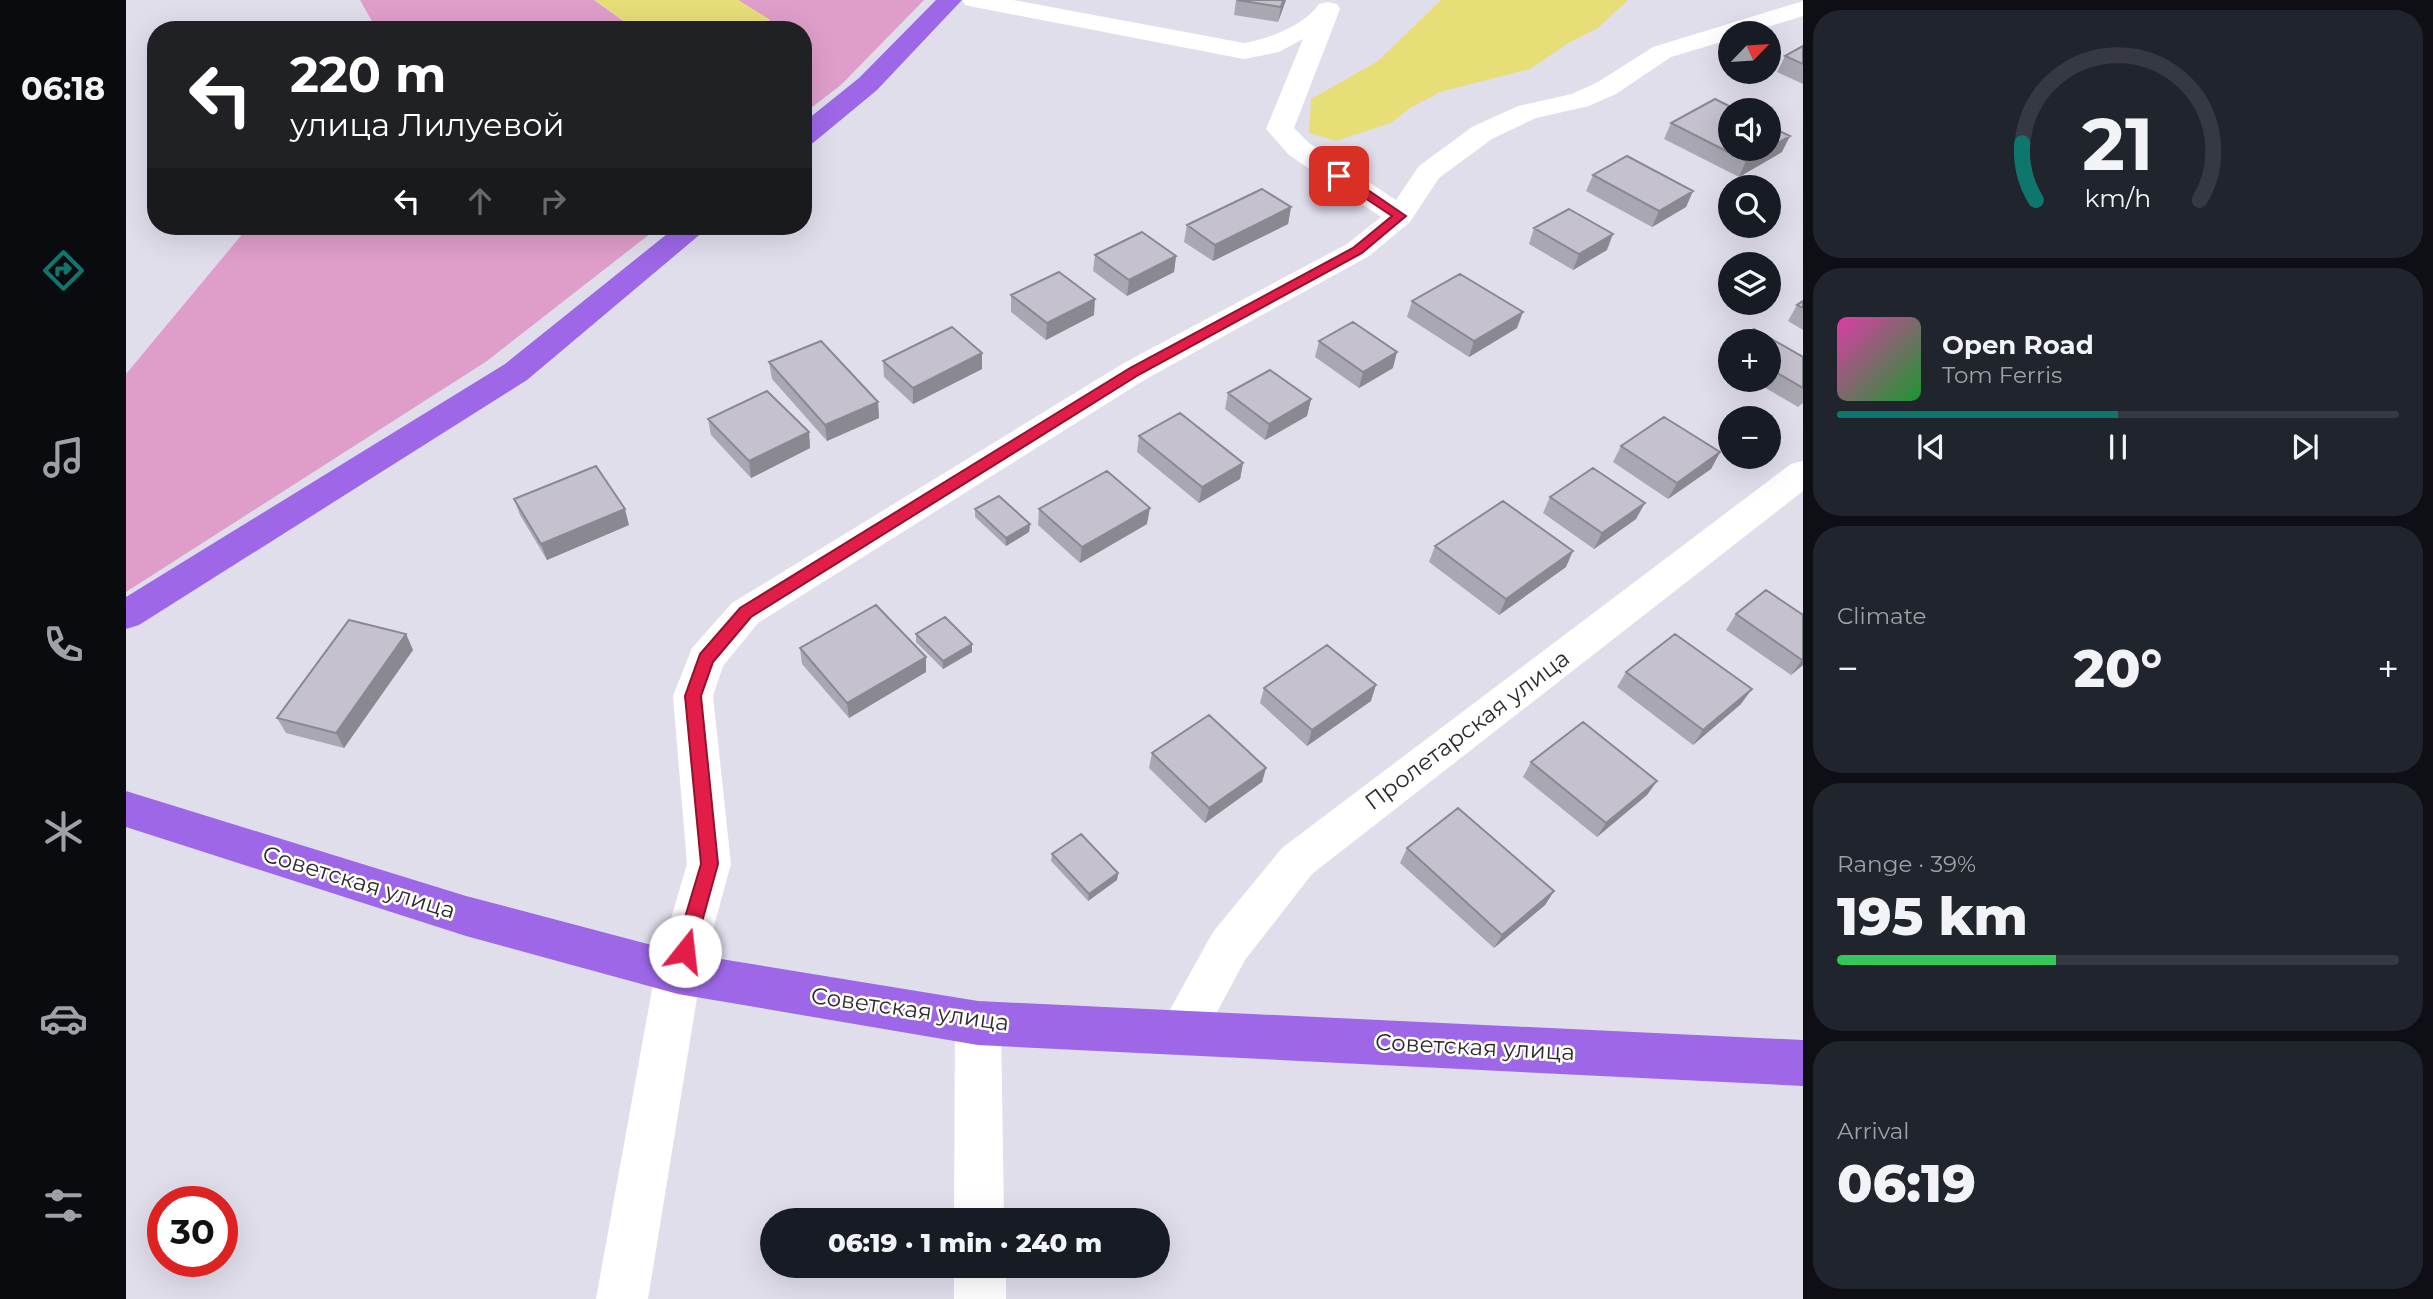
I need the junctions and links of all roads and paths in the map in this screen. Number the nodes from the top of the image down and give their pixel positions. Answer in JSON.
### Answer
{"nodes":[{"id":1,"x":950,"y":0,"type":"edge"},
{"id":2,"x":974,"y":0,"type":"edge"},
{"id":3,"x":1328,"y":9,"type":"edge"},
{"id":4,"x":1800,"y":13,"type":"edge"},
{"id":5,"x":812,"y":130,"type":"edge"},
{"id":6,"x":1400,"y":216,"type":"junction"},
{"id":7,"x":684,"y":235,"type":"edge"},
{"id":8,"x":1803,"y":473,"type":"edge"},
{"id":9,"x":126,"y":615,"type":"edge"},
{"id":10,"x":126,"y":809,"type":"edge"},
{"id":11,"x":678,"y":973,"type":"junction"},
{"id":12,"x":978,"y":1023,"type":"junction"},
{"id":13,"x":1180,"y":1033,"type":"junction"},
{"id":14,"x":1803,"y":1063,"type":"edge"},
{"id":15,"x":979,"y":1208,"type":"edge"},
{"id":16,"x":980,"y":1278,"type":"edge"},
{"id":17,"x":622,"y":1299,"type":"edge"},
{"id":18,"x":980,"y":1299,"type":"edge"}],
"edges":[{"from":1,"to":5,"type":"main road"},
{"from":2,"to":3,"type":"street"},
{"from":3,"to":6,"type":"street"},
{"from":4,"to":6,"type":"street"},
{"from":6,"to":11,"type":"street"},
{"from":7,"to":9,"type":"main road"},
{"from":8,"to":13,"type":"street","name":"Пролетарская улица"},
{"from":10,"to":11,"type":"main road","name":"Советская улица"},
{"from":11,"to":12,"type":"main road","name":"Советская улица"},
{"from":11,"to":17,"type":"street"},
{"from":12,"to":13,"type":"main road","name":"Советская улица"},
{"from":12,"to":15,"type":"street"},
{"from":13,"to":14,"type":"main road","name":"Советская улица"},
{"from":16,"to":18,"type":"street"}]}
